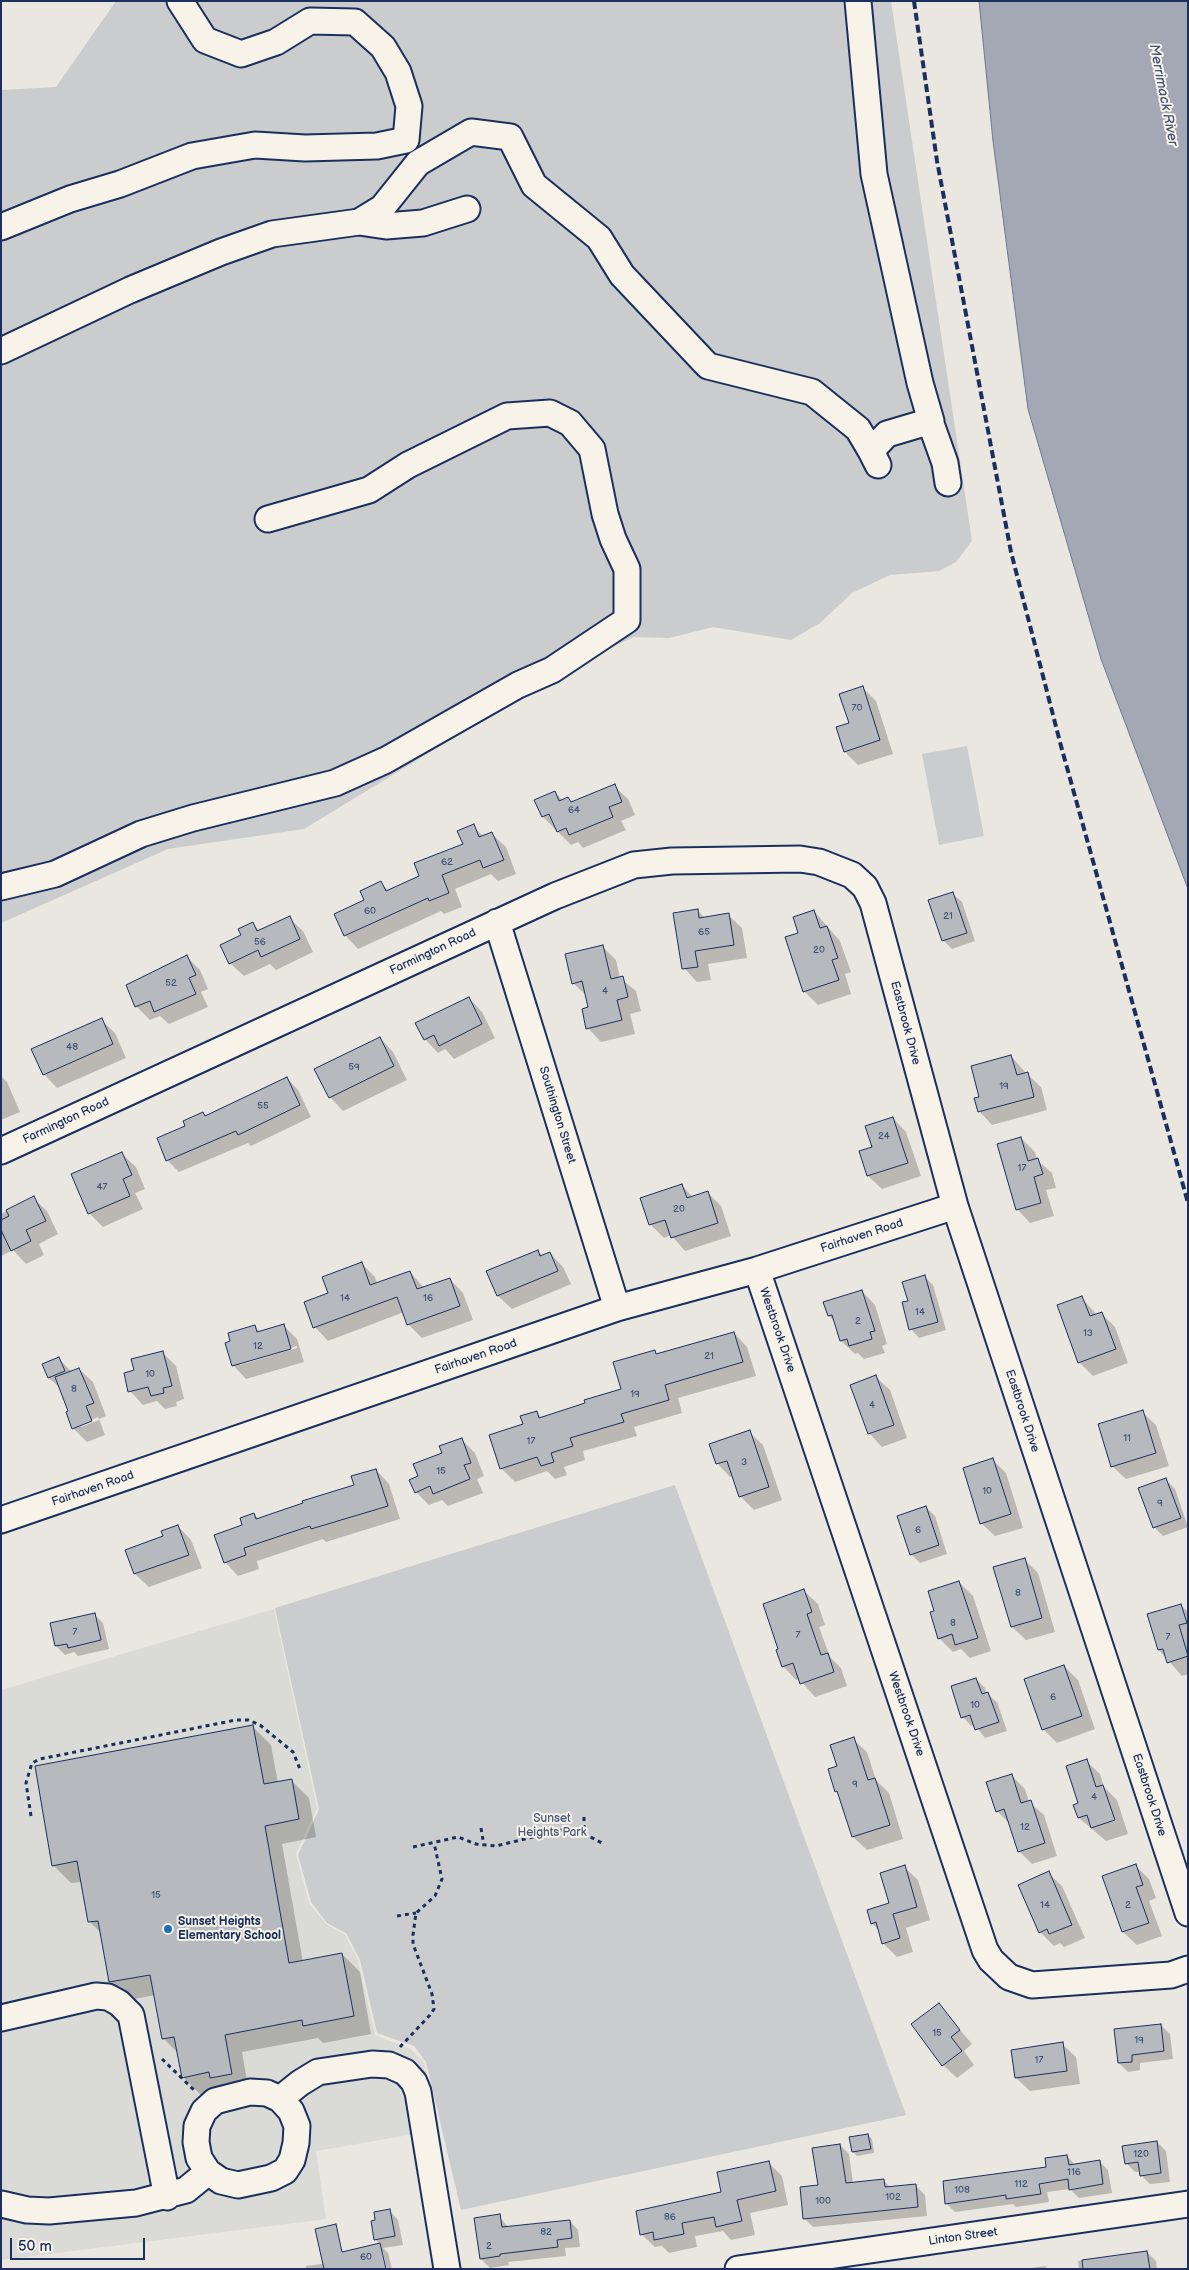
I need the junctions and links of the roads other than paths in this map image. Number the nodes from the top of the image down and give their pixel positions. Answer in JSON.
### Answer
{"nodes":[{"id":1,"x":180,"y":1,"type":"edge"},
{"id":2,"x":858,"y":1,"type":"edge"},
{"id":3,"x":467,"y":209,"type":"dead end"},
{"id":4,"x":359,"y":222,"type":"junction"},
{"id":5,"x":1,"y":227,"type":"edge"},
{"id":6,"x":1,"y":351,"type":"edge"},
{"id":7,"x":930,"y":421,"type":"junction"},
{"id":8,"x":948,"y":483,"type":"dead end"},
{"id":9,"x":268,"y":519,"type":"dead end"},
{"id":10,"x":1,"y":887,"type":"edge"},
{"id":11,"x":873,"y":903,"type":"joint"},
{"id":12,"x":497,"y":922,"type":"junction"},
{"id":13,"x":1,"y":1151,"type":"edge"},
{"id":14,"x":955,"y":1206,"type":"junction"},
{"id":15,"x":757,"y":1270,"type":"junction"},
{"id":16,"x":617,"y":1308,"type":"junction"},
{"id":17,"x":1,"y":1520,"type":"edge"},
{"id":18,"x":1188,"y":1913,"type":"edge"},
{"id":19,"x":1188,"y":1969,"type":"edge"},
{"id":20,"x":1,"y":2018,"type":"edge"},
{"id":21,"x":280,"y":2099,"type":"junction"},
{"id":22,"x":208,"y":2172,"type":"junction"},
{"id":23,"x":166,"y":2197,"type":"junction"},
{"id":24,"x":1,"y":2204,"type":"edge"},
{"id":25,"x":1188,"y":2204,"type":"edge"},
{"id":26,"x":447,"y":2269,"type":"edge"},
{"id":27,"x":738,"y":2269,"type":"edge"}],
"edges":[{"from":1,"to":5,"type":"street"},
{"from":2,"to":7,"type":"street"},
{"from":3,"to":4,"type":"street"},
{"from":4,"to":6,"type":"street"},
{"from":4,"to":7,"type":"street"},
{"from":7,"to":8,"type":"street"},
{"from":9,"to":10,"type":"street"},
{"from":11,"to":12,"type":"street","name":"Farmington Road"},
{"from":11,"to":14,"type":"street","name":"Eastbrook Drive"},
{"from":12,"to":13,"type":"street","name":"Farmington Road"},
{"from":12,"to":16,"type":"street","name":"Southington Street"},
{"from":14,"to":15,"type":"street","name":"Fairhaven Road"},
{"from":14,"to":18,"type":"street","name":"Eastbrook Drive"},
{"from":15,"to":16,"type":"street","name":"Fairhaven Road"},
{"from":15,"to":19,"type":"street","name":"Westbrook Drive"},
{"from":16,"to":17,"type":"street","name":"Fairhaven Road"},
{"from":20,"to":23,"type":"street"},
{"from":21,"to":22,"type":"street"},
{"from":21,"to":22,"type":"street"},
{"from":21,"to":26,"type":"street"},
{"from":22,"to":23,"type":"street"},
{"from":23,"to":24,"type":"street"},
{"from":25,"to":27,"type":"street","name":"Linton Street"}]}
